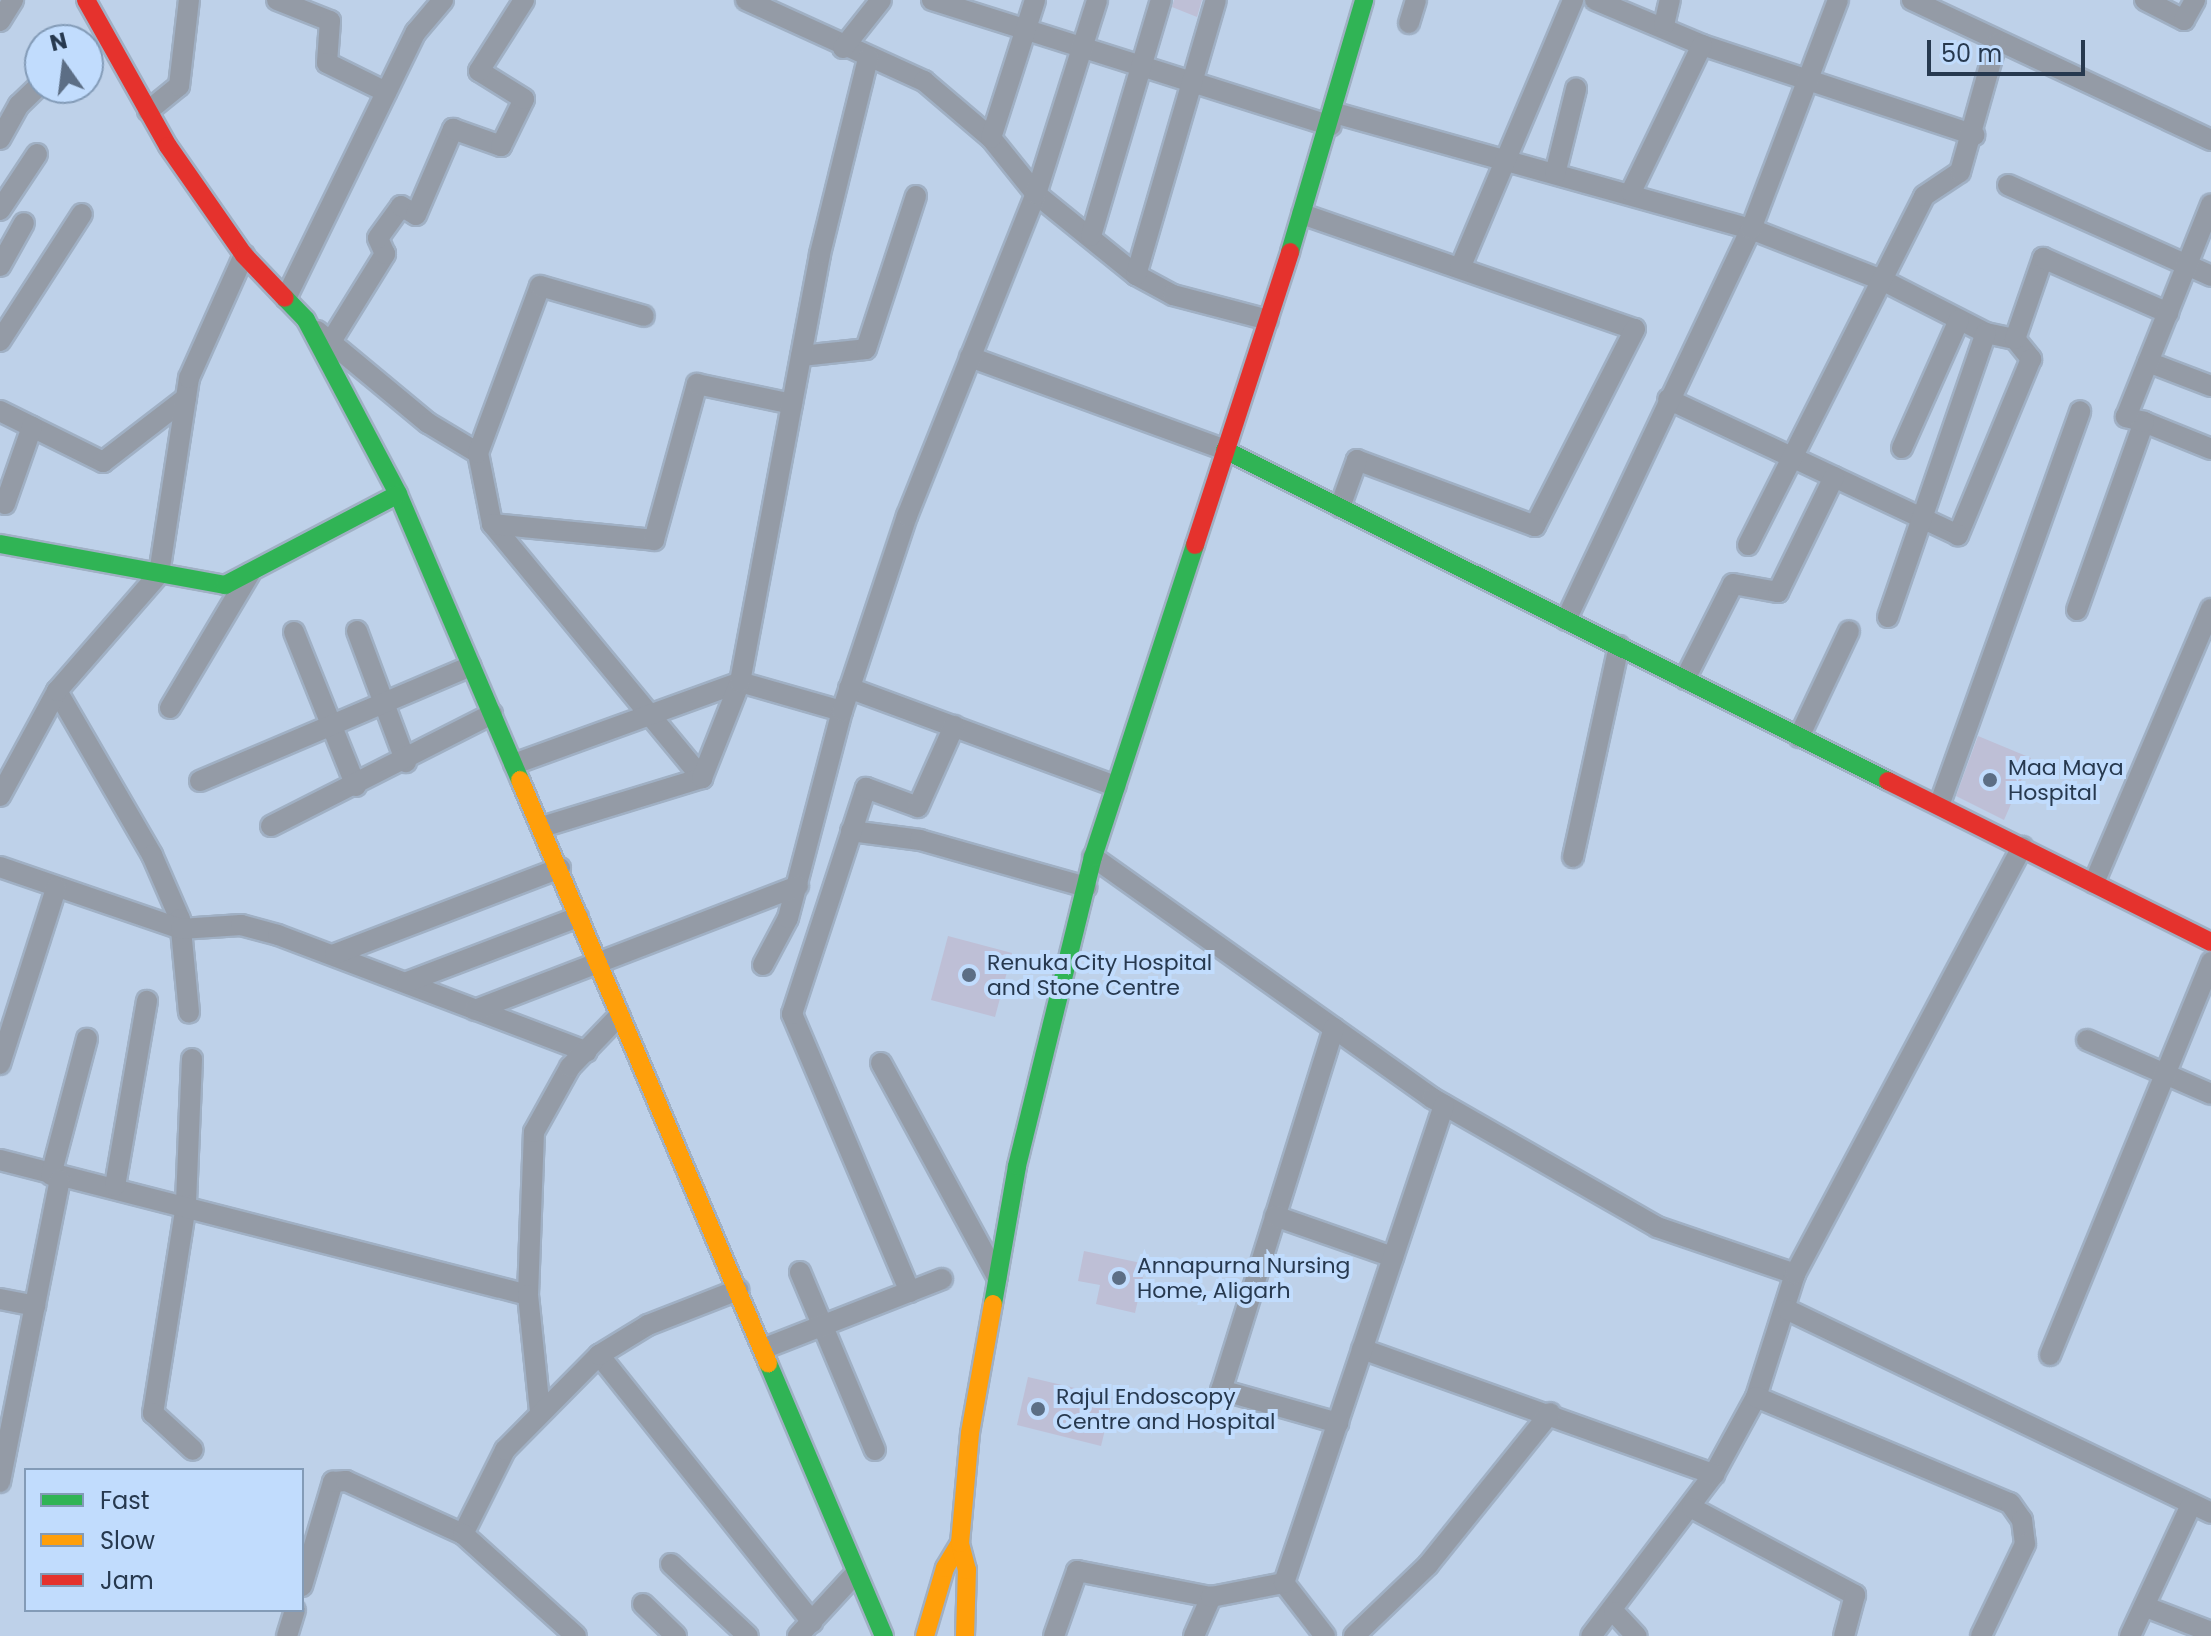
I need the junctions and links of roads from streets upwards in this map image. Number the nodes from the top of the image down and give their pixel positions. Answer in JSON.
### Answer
{"nodes":[{"id":1,"x":13,"y":0,"type":"edge"},
{"id":2,"x":86,"y":0,"type":"edge"},
{"id":3,"x":189,"y":0,"type":"edge"},
{"id":4,"x":277,"y":0,"type":"edge"},
{"id":5,"x":443,"y":0,"type":"edge"},
{"id":6,"x":524,"y":0,"type":"edge"},
{"id":7,"x":746,"y":0,"type":"edge"},
{"id":8,"x":881,"y":0,"type":"edge"},
{"id":9,"x":932,"y":0,"type":"edge"},
{"id":10,"x":1035,"y":0,"type":"edge"},
{"id":11,"x":1097,"y":0,"type":"edge"},
{"id":12,"x":1161,"y":0,"type":"edge"},
{"id":13,"x":1216,"y":0,"type":"edge"},
{"id":14,"x":1364,"y":0,"type":"edge"},
{"id":15,"x":1416,"y":0,"type":"edge"},
{"id":16,"x":1573,"y":0,"type":"edge"},
{"id":17,"x":1595,"y":0,"type":"edge"},
{"id":18,"x":1670,"y":0,"type":"edge"},
{"id":19,"x":1838,"y":0,"type":"edge"},
{"id":20,"x":1912,"y":0,"type":"edge"},
{"id":21,"x":2145,"y":0,"type":"edge"},
{"id":22,"x":2195,"y":0,"type":"edge"},
{"id":23,"x":779,"y":7,"type":"edge"},
{"id":24,"x":0,"y":21,"type":"edge"},
{"id":25,"x":1409,"y":23,"type":"dead end"},
{"id":26,"x":92,"y":24,"type":"edge"},
{"id":27,"x":1664,"y":25,"type":"junction"},
{"id":28,"x":1025,"y":29,"type":"junction"},
{"id":29,"x":1996,"y":44,"type":"junction"},
{"id":30,"x":1702,"y":45,"type":"junction"},
{"id":31,"x":104,"y":47,"type":"edge"},
{"id":32,"x":1082,"y":47,"type":"junction"},
{"id":33,"x":843,"y":48,"type":"junction"},
{"id":34,"x":868,"y":58,"type":"junction"},
{"id":35,"x":1141,"y":66,"type":"junction"},
{"id":36,"x":1192,"y":82,"type":"junction"},
{"id":37,"x":1811,"y":83,"type":"junction"},
{"id":38,"x":1576,"y":89,"type":"dead end"},
{"id":39,"x":386,"y":92,"type":"junction"},
{"id":40,"x":24,"y":100,"type":"edge"},
{"id":41,"x":148,"y":111,"type":"junction"},
{"id":42,"x":1333,"y":120,"type":"junction"},
{"id":43,"x":1974,"y":135,"type":"junction"},
{"id":44,"x":991,"y":138,"type":"junction"},
{"id":45,"x":0,"y":139,"type":"edge"},
{"id":46,"x":2211,"y":140,"type":"edge"},
{"id":47,"x":37,"y":154,"type":"dead end"},
{"id":48,"x":1505,"y":163,"type":"junction"},
{"id":49,"x":1555,"y":174,"type":"junction"},
{"id":50,"x":2008,"y":185,"type":"dead end"},
{"id":51,"x":1631,"y":192,"type":"junction"},
{"id":52,"x":1036,"y":194,"type":"junction"},
{"id":53,"x":916,"y":196,"type":"dead end"},
{"id":54,"x":2211,"y":204,"type":"edge"},
{"id":55,"x":0,"y":210,"type":"edge"},
{"id":56,"x":82,"y":214,"type":"dead end"},
{"id":57,"x":1302,"y":214,"type":"junction"},
{"id":58,"x":24,"y":223,"type":"dead end"},
{"id":59,"x":1751,"y":229,"type":"junction"},
{"id":60,"x":1091,"y":236,"type":"junction"},
{"id":61,"x":244,"y":255,"type":"junction"},
{"id":62,"x":0,"y":266,"type":"edge"},
{"id":63,"x":2187,"y":266,"type":"junction"},
{"id":64,"x":1460,"y":268,"type":"junction"},
{"id":65,"x":1136,"y":275,"type":"junction"},
{"id":66,"x":2211,"y":276,"type":"edge"},
{"id":67,"x":1882,"y":280,"type":"junction"},
{"id":68,"x":286,"y":298,"type":"junction"},
{"id":69,"x":2168,"y":313,"type":"junction"},
{"id":70,"x":644,"y":316,"type":"dead end"},
{"id":71,"x":306,"y":320,"type":"junction"},
{"id":72,"x":1268,"y":320,"type":"junction"},
{"id":73,"x":1959,"y":320,"type":"junction"},
{"id":74,"x":1986,"y":333,"type":"junction"},
{"id":75,"x":2015,"y":339,"type":"junction"},
{"id":76,"x":0,"y":341,"type":"edge"},
{"id":77,"x":330,"y":343,"type":"junction"},
{"id":78,"x":801,"y":356,"type":"junction"},
{"id":79,"x":970,"y":357,"type":"junction"},
{"id":80,"x":2148,"y":362,"type":"junction"},
{"id":81,"x":2211,"y":386,"type":"edge"},
{"id":82,"x":186,"y":398,"type":"junction"},
{"id":83,"x":1668,"y":399,"type":"junction"},
{"id":84,"x":792,"y":404,"type":"junction"},
{"id":85,"x":0,"y":411,"type":"edge"},
{"id":86,"x":2080,"y":411,"type":"dead end"},
{"id":87,"x":2144,"y":422,"type":"junction"},
{"id":88,"x":32,"y":427,"type":"junction"},
{"id":89,"x":1902,"y":448,"type":"dead end"},
{"id":90,"x":2211,"y":449,"type":"edge"},
{"id":91,"x":1225,"y":450,"type":"junction"},
{"id":92,"x":478,"y":453,"type":"junction"},
{"id":93,"x":1792,"y":458,"type":"junction"},
{"id":94,"x":1834,"y":477,"type":"junction"},
{"id":95,"x":398,"y":494,"type":"junction"},
{"id":96,"x":5,"y":504,"type":"dead end"},
{"id":97,"x":1340,"y":507,"type":"junction"},
{"id":98,"x":1923,"y":519,"type":"junction"},
{"id":99,"x":492,"y":524,"type":"junction"},
{"id":100,"x":0,"y":544,"type":"edge"},
{"id":101,"x":1748,"y":545,"type":"dead end"},
{"id":102,"x":250,"y":573,"type":"junction"},
{"id":103,"x":159,"y":574,"type":"junction"},
{"id":104,"x":2211,"y":609,"type":"edge"},
{"id":105,"x":2077,"y":610,"type":"dead end"},
{"id":106,"x":1888,"y":617,"type":"dead end"},
{"id":107,"x":1566,"y":620,"type":"junction"},
{"id":108,"x":357,"y":631,"type":"dead end"},
{"id":109,"x":1849,"y":631,"type":"dead end"},
{"id":110,"x":294,"y":632,"type":"dead end"},
{"id":111,"x":1619,"y":646,"type":"junction"},
{"id":112,"x":471,"y":666,"type":"junction"},
{"id":113,"x":1685,"y":679,"type":"junction"},
{"id":114,"x":740,"y":682,"type":"junction"},
{"id":115,"x":849,"y":688,"type":"junction"},
{"id":116,"x":57,"y":691,"type":"junction"},
{"id":117,"x":385,"y":705,"type":"junction"},
{"id":118,"x":170,"y":708,"type":"dead end"},
{"id":119,"x":842,"y":711,"type":"junction"},
{"id":120,"x":492,"y":714,"type":"junction"},
{"id":121,"x":649,"y":715,"type":"junction"},
{"id":122,"x":332,"y":726,"type":"junction"},
{"id":123,"x":954,"y":726,"type":"junction"},
{"id":124,"x":1799,"y":737,"type":"junction"},
{"id":125,"x":406,"y":762,"type":"junction"},
{"id":126,"x":514,"y":764,"type":"junction"},
{"id":127,"x":702,"y":778,"type":"junction"},
{"id":128,"x":200,"y":781,"type":"dead end"},
{"id":129,"x":356,"y":786,"type":"junction"},
{"id":130,"x":1116,"y":786,"type":"junction"},
{"id":131,"x":0,"y":796,"type":"edge"},
{"id":132,"x":1940,"y":803,"type":"junction"},
{"id":133,"x":271,"y":826,"type":"dead end"},
{"id":134,"x":542,"y":827,"type":"junction"},
{"id":135,"x":851,"y":831,"type":"junction"},
{"id":136,"x":2022,"y":847,"type":"junction"},
{"id":137,"x":1093,"y":857,"type":"junction"},
{"id":138,"x":1573,"y":857,"type":"dead end"},
{"id":139,"x":0,"y":867,"type":"edge"},
{"id":140,"x":560,"y":868,"type":"junction"},
{"id":141,"x":2094,"y":883,"type":"junction"},
{"id":142,"x":798,"y":886,"type":"junction"},
{"id":143,"x":1086,"y":887,"type":"junction"},
{"id":144,"x":56,"y":888,"type":"junction"},
{"id":145,"x":578,"y":917,"type":"junction"},
{"id":146,"x":181,"y":929,"type":"junction"},
{"id":147,"x":2211,"y":946,"type":"edge"},
{"id":148,"x":335,"y":954,"type":"junction"},
{"id":149,"x":597,"y":963,"type":"junction"},
{"id":150,"x":763,"y":965,"type":"dead end"},
{"id":151,"x":407,"y":982,"type":"junction"},
{"id":152,"x":147,"y":1001,"type":"dead end"},
{"id":153,"x":475,"y":1010,"type":"junction"},
{"id":154,"x":189,"y":1013,"type":"dead end"},
{"id":155,"x":619,"y":1016,"type":"junction"},
{"id":156,"x":1334,"y":1028,"type":"junction"},
{"id":157,"x":87,"y":1039,"type":"dead end"},
{"id":158,"x":2087,"y":1040,"type":"dead end"},
{"id":159,"x":587,"y":1052,"type":"junction"},
{"id":160,"x":192,"y":1059,"type":"dead end"},
{"id":161,"x":881,"y":1063,"type":"dead end"},
{"id":162,"x":0,"y":1064,"type":"edge"},
{"id":163,"x":2165,"y":1074,"type":"junction"},
{"id":164,"x":2211,"y":1094,"type":"edge"},
{"id":165,"x":1444,"y":1105,"type":"junction"},
{"id":166,"x":0,"y":1160,"type":"edge"},
{"id":167,"x":56,"y":1177,"type":"junction"},
{"id":168,"x":115,"y":1186,"type":"junction"},
{"id":169,"x":186,"y":1205,"type":"junction"},
{"id":170,"x":1275,"y":1216,"type":"junction"},
{"id":171,"x":1393,"y":1257,"type":"junction"},
{"id":172,"x":800,"y":1272,"type":"dead end"},
{"id":173,"x":1795,"y":1274,"type":"junction"},
{"id":174,"x":997,"y":1277,"type":"junction"},
{"id":175,"x":942,"y":1279,"type":"dead end"},
{"id":176,"x":738,"y":1290,"type":"junction"},
{"id":177,"x":910,"y":1292,"type":"junction"},
{"id":178,"x":528,"y":1295,"type":"junction"},
{"id":179,"x":0,"y":1299,"type":"edge"},
{"id":180,"x":35,"y":1306,"type":"junction"},
{"id":181,"x":1788,"y":1310,"type":"junction"},
{"id":182,"x":821,"y":1326,"type":"junction"},
{"id":183,"x":765,"y":1348,"type":"junction"},
{"id":184,"x":1362,"y":1349,"type":"junction"},
{"id":185,"x":599,"y":1355,"type":"junction"},
{"id":186,"x":2050,"y":1355,"type":"dead end"},
{"id":187,"x":1756,"y":1397,"type":"junction"},
{"id":188,"x":540,"y":1412,"type":"junction"},
{"id":189,"x":1550,"y":1413,"type":"junction"},
{"id":190,"x":1338,"y":1423,"type":"junction"},
{"id":191,"x":193,"y":1450,"type":"dead end"},
{"id":192,"x":875,"y":1450,"type":"dead end"},
{"id":193,"x":1714,"y":1474,"type":"junction"},
{"id":194,"x":0,"y":1482,"type":"edge"},
{"id":195,"x":2191,"y":1505,"type":"junction"},
{"id":196,"x":1692,"y":1508,"type":"junction"},
{"id":197,"x":2211,"y":1513,"type":"edge"},
{"id":198,"x":463,"y":1534,"type":"junction"},
{"id":199,"x":308,"y":1543,"type":"edge"},
{"id":200,"x":960,"y":1543,"type":"junction"},
{"id":201,"x":671,"y":1564,"type":"dead end"},
{"id":202,"x":304,"y":1572,"type":"edge"},
{"id":203,"x":855,"y":1574,"type":"junction"},
{"id":204,"x":1284,"y":1583,"type":"junction"},
{"id":205,"x":1211,"y":1597,"type":"junction"},
{"id":206,"x":643,"y":1604,"type":"dead end"},
{"id":207,"x":2146,"y":1607,"type":"junction"},
{"id":208,"x":294,"y":1612,"type":"edge"},
{"id":209,"x":1614,"y":1612,"type":"junction"},
{"id":210,"x":805,"y":1629,"type":"edge"},
{"id":211,"x":2211,"y":1632,"type":"edge"},
{"id":212,"x":287,"y":1636,"type":"edge"},
{"id":213,"x":576,"y":1636,"type":"edge"},
{"id":214,"x":676,"y":1636,"type":"edge"},
{"id":215,"x":748,"y":1636,"type":"edge"},
{"id":216,"x":884,"y":1636,"type":"edge"},
{"id":217,"x":925,"y":1636,"type":"edge"},
{"id":218,"x":965,"y":1636,"type":"edge"},
{"id":219,"x":1054,"y":1636,"type":"edge"},
{"id":220,"x":1194,"y":1636,"type":"edge"},
{"id":221,"x":1325,"y":1636,"type":"edge"},
{"id":222,"x":1354,"y":1636,"type":"edge"},
{"id":223,"x":1591,"y":1636,"type":"edge"},
{"id":224,"x":1636,"y":1636,"type":"edge"},
{"id":225,"x":1844,"y":1636,"type":"edge"},
{"id":226,"x":1981,"y":1636,"type":"edge"},
{"id":227,"x":2130,"y":1636,"type":"edge"}],
"edges":[{"from":1,"to":24,"type":"street"},
{"from":2,"to":26,"type":"street"},
{"from":3,"to":41,"type":"street"},
{"from":4,"to":39,"type":"street"},
{"from":5,"to":39,"type":"street"},
{"from":6,"to":77,"type":"street"},
{"from":7,"to":23,"type":"street"},
{"from":8,"to":33,"type":"street"},
{"from":9,"to":28,"type":"street"},
{"from":10,"to":28,"type":"street"},
{"from":11,"to":32,"type":"street"},
{"from":12,"to":35,"type":"street"},
{"from":13,"to":36,"type":"street"},
{"from":14,"to":42,"type":"street"},
{"from":15,"to":25,"type":"street"},
{"from":16,"to":48,"type":"street"},
{"from":17,"to":27,"type":"street"},
{"from":18,"to":27,"type":"street"},
{"from":19,"to":37,"type":"street"},
{"from":20,"to":29,"type":"street"},
{"from":21,"to":22,"type":"street"},
{"from":23,"to":33,"type":"street"},
{"from":27,"to":30,"type":"street"},
{"from":28,"to":32,"type":"street"},
{"from":28,"to":44,"type":"street"},
{"from":29,"to":43,"type":"street"},
{"from":29,"to":46,"type":"street"},
{"from":30,"to":37,"type":"street"},
{"from":30,"to":51,"type":"street"},
{"from":31,"to":41,"type":"street"},
{"from":32,"to":35,"type":"street"},
{"from":32,"to":52,"type":"street"},
{"from":33,"to":34,"type":"street"},
{"from":34,"to":44,"type":"street"},
{"from":34,"to":78,"type":"street"},
{"from":35,"to":36,"type":"street"},
{"from":35,"to":60,"type":"street"},
{"from":36,"to":42,"type":"street"},
{"from":36,"to":65,"type":"street"},
{"from":37,"to":43,"type":"street"},
{"from":37,"to":59,"type":"street"},
{"from":38,"to":49,"type":"street"},
{"from":39,"to":68,"type":"street"},
{"from":40,"to":45,"type":"street"},
{"from":41,"to":61,"type":"street"},
{"from":42,"to":48,"type":"street"},
{"from":42,"to":57,"type":"street"},
{"from":43,"to":67,"type":"street"},
{"from":44,"to":52,"type":"street"},
{"from":47,"to":55,"type":"street"},
{"from":48,"to":49,"type":"street"},
{"from":48,"to":64,"type":"street"},
{"from":49,"to":51,"type":"street"},
{"from":50,"to":63,"type":"street"},
{"from":51,"to":59,"type":"street"},
{"from":52,"to":60,"type":"street"},
{"from":52,"to":79,"type":"street"},
{"from":53,"to":78,"type":"street"},
{"from":54,"to":63,"type":"street"},
{"from":56,"to":76,"type":"street"},
{"from":57,"to":64,"type":"street"},
{"from":57,"to":72,"type":"street"},
{"from":58,"to":62,"type":"street"},
{"from":59,"to":67,"type":"street"},
{"from":59,"to":83,"type":"street"},
{"from":60,"to":65,"type":"street"},
{"from":61,"to":68,"type":"street"},
{"from":61,"to":82,"type":"street"},
{"from":63,"to":66,"type":"street"},
{"from":63,"to":69,"type":"street"},
{"from":64,"to":97,"type":"street"},
{"from":65,"to":72,"type":"street"},
{"from":67,"to":73,"type":"street"},
{"from":67,"to":93,"type":"street"},
{"from":68,"to":71,"type":"street"},
{"from":69,"to":75,"type":"street"},
{"from":69,"to":80,"type":"street"},
{"from":70,"to":92,"type":"street"},
{"from":71,"to":77,"type":"street"},
{"from":71,"to":95,"type":"street"},
{"from":72,"to":91,"type":"street"},
{"from":73,"to":74,"type":"street"},
{"from":73,"to":89,"type":"street"},
{"from":74,"to":75,"type":"street"},
{"from":74,"to":98,"type":"street"},
{"from":75,"to":98,"type":"street"},
{"from":77,"to":92,"type":"street"},
{"from":78,"to":84,"type":"street"},
{"from":79,"to":91,"type":"street"},
{"from":79,"to":115,"type":"street"},
{"from":80,"to":81,"type":"street"},
{"from":80,"to":87,"type":"street"},
{"from":82,"to":88,"type":"street"},
{"from":82,"to":103,"type":"street"},
{"from":83,"to":93,"type":"street"},
{"from":83,"to":107,"type":"street"},
{"from":84,"to":99,"type":"street"},
{"from":84,"to":114,"type":"street"},
{"from":85,"to":88,"type":"street"},
{"from":86,"to":132,"type":"street"},
{"from":87,"to":90,"type":"street"},
{"from":87,"to":105,"type":"street"},
{"from":88,"to":96,"type":"street"},
{"from":91,"to":97,"type":"street"},
{"from":91,"to":130,"type":"street"},
{"from":92,"to":99,"type":"street"},
{"from":93,"to":94,"type":"street"},
{"from":93,"to":101,"type":"street"},
{"from":94,"to":98,"type":"street"},
{"from":94,"to":113,"type":"street"},
{"from":95,"to":102,"type":"street"},
{"from":95,"to":112,"type":"street"},
{"from":97,"to":107,"type":"street"},
{"from":98,"to":106,"type":"street"},
{"from":99,"to":121,"type":"street"},
{"from":100,"to":103,"type":"street"},
{"from":102,"to":103,"type":"street"},
{"from":102,"to":118,"type":"street"},
{"from":103,"to":116,"type":"street"},
{"from":104,"to":141,"type":"street"},
{"from":107,"to":111,"type":"street"},
{"from":108,"to":117,"type":"street"},
{"from":109,"to":124,"type":"street"},
{"from":110,"to":122,"type":"street"},
{"from":111,"to":113,"type":"street"},
{"from":111,"to":138,"type":"street"},
{"from":112,"to":117,"type":"street"},
{"from":112,"to":120,"type":"street"},
{"from":113,"to":124,"type":"street"},
{"from":114,"to":119,"type":"street"},
{"from":114,"to":121,"type":"street"},
{"from":114,"to":127,"type":"street"},
{"from":115,"to":119,"type":"street"},
{"from":115,"to":123,"type":"street"},
{"from":116,"to":131,"type":"street"},
{"from":116,"to":146,"type":"street"},
{"from":117,"to":122,"type":"street"},
{"from":117,"to":125,"type":"street"},
{"from":119,"to":142,"type":"street"},
{"from":120,"to":125,"type":"street"},
{"from":120,"to":126,"type":"street"},
{"from":121,"to":126,"type":"street"},
{"from":121,"to":127,"type":"street"},
{"from":122,"to":128,"type":"street"},
{"from":122,"to":129,"type":"street"},
{"from":123,"to":130,"type":"street"},
{"from":123,"to":135,"type":"street"},
{"from":124,"to":132,"type":"street"},
{"from":125,"to":129,"type":"street"},
{"from":126,"to":134,"type":"street"},
{"from":127,"to":134,"type":"street"},
{"from":129,"to":133,"type":"street"},
{"from":130,"to":137,"type":"street"},
{"from":132,"to":136,"type":"street"},
{"from":134,"to":140,"type":"street"},
{"from":135,"to":143,"type":"street"},
{"from":135,"to":177,"type":"street"},
{"from":136,"to":141,"type":"street"},
{"from":136,"to":173,"type":"street"},
{"from":137,"to":143,"type":"street"},
{"from":137,"to":156,"type":"street"},
{"from":139,"to":144,"type":"street"},
{"from":140,"to":145,"type":"street"},
{"from":140,"to":148,"type":"street"},
{"from":141,"to":147,"type":"street"},
{"from":142,"to":149,"type":"street"},
{"from":142,"to":150,"type":"street"},
{"from":143,"to":174,"type":"street"},
{"from":144,"to":146,"type":"street"},
{"from":144,"to":162,"type":"street"},
{"from":145,"to":149,"type":"street"},
{"from":145,"to":151,"type":"street"},
{"from":146,"to":148,"type":"street"},
{"from":146,"to":154,"type":"street"},
{"from":147,"to":163,"type":"street"},
{"from":148,"to":151,"type":"street"},
{"from":149,"to":153,"type":"street"},
{"from":149,"to":155,"type":"street"},
{"from":151,"to":153,"type":"street"},
{"from":152,"to":168,"type":"street"},
{"from":153,"to":159,"type":"street"},
{"from":155,"to":159,"type":"street"},
{"from":155,"to":176,"type":"street"},
{"from":156,"to":165,"type":"street"},
{"from":156,"to":170,"type":"street"},
{"from":157,"to":167,"type":"street"},
{"from":158,"to":163,"type":"street"},
{"from":159,"to":178,"type":"street"},
{"from":160,"to":169,"type":"street"},
{"from":161,"to":174,"type":"street"},
{"from":163,"to":164,"type":"street"},
{"from":163,"to":186,"type":"street"},
{"from":165,"to":171,"type":"street"},
{"from":165,"to":173,"type":"street"},
{"from":166,"to":167,"type":"street"},
{"from":167,"to":168,"type":"street"},
{"from":167,"to":180,"type":"street"},
{"from":168,"to":169,"type":"street"},
{"from":169,"to":178,"type":"street"},
{"from":169,"to":191,"type":"street"},
{"from":170,"to":171,"type":"street"},
{"from":170,"to":190,"type":"street"},
{"from":171,"to":184,"type":"street"},
{"from":172,"to":182,"type":"street"},
{"from":173,"to":181,"type":"street"},
{"from":174,"to":200,"type":"street"},
{"from":175,"to":177,"type":"street"},
{"from":176,"to":183,"type":"street"},
{"from":176,"to":185,"type":"street"},
{"from":177,"to":182,"type":"street"},
{"from":178,"to":188,"type":"street"},
{"from":179,"to":180,"type":"street"},
{"from":180,"to":194,"type":"street"},
{"from":181,"to":187,"type":"street"},
{"from":181,"to":195,"type":"street"},
{"from":182,"to":183,"type":"street"},
{"from":182,"to":192,"type":"street"},
{"from":183,"to":203,"type":"street"},
{"from":184,"to":189,"type":"street"},
{"from":184,"to":190,"type":"street"},
{"from":185,"to":188,"type":"street"},
{"from":185,"to":210,"type":"street"},
{"from":187,"to":193,"type":"street"},
{"from":187,"to":226,"type":"street"},
{"from":188,"to":198,"type":"street"},
{"from":189,"to":193,"type":"street"},
{"from":189,"to":222,"type":"street"},
{"from":190,"to":204,"type":"street"},
{"from":193,"to":196,"type":"street"},
{"from":195,"to":197,"type":"street"},
{"from":195,"to":207,"type":"street"},
{"from":196,"to":209,"type":"street"},
{"from":196,"to":225,"type":"street"},
{"from":198,"to":199,"type":"street"},
{"from":198,"to":213,"type":"street"},
{"from":199,"to":202,"type":"street"},
{"from":200,"to":217,"type":"street"},
{"from":200,"to":218,"type":"street"},
{"from":201,"to":215,"type":"street"},
{"from":203,"to":210,"type":"street"},
{"from":203,"to":216,"type":"street"},
{"from":204,"to":205,"type":"street"},
{"from":204,"to":221,"type":"street"},
{"from":205,"to":219,"type":"street"},
{"from":205,"to":220,"type":"street"},
{"from":206,"to":214,"type":"street"},
{"from":207,"to":211,"type":"street"},
{"from":207,"to":227,"type":"street"},
{"from":208,"to":212,"type":"street"},
{"from":209,"to":223,"type":"street"},
{"from":209,"to":224,"type":"street"}]}
